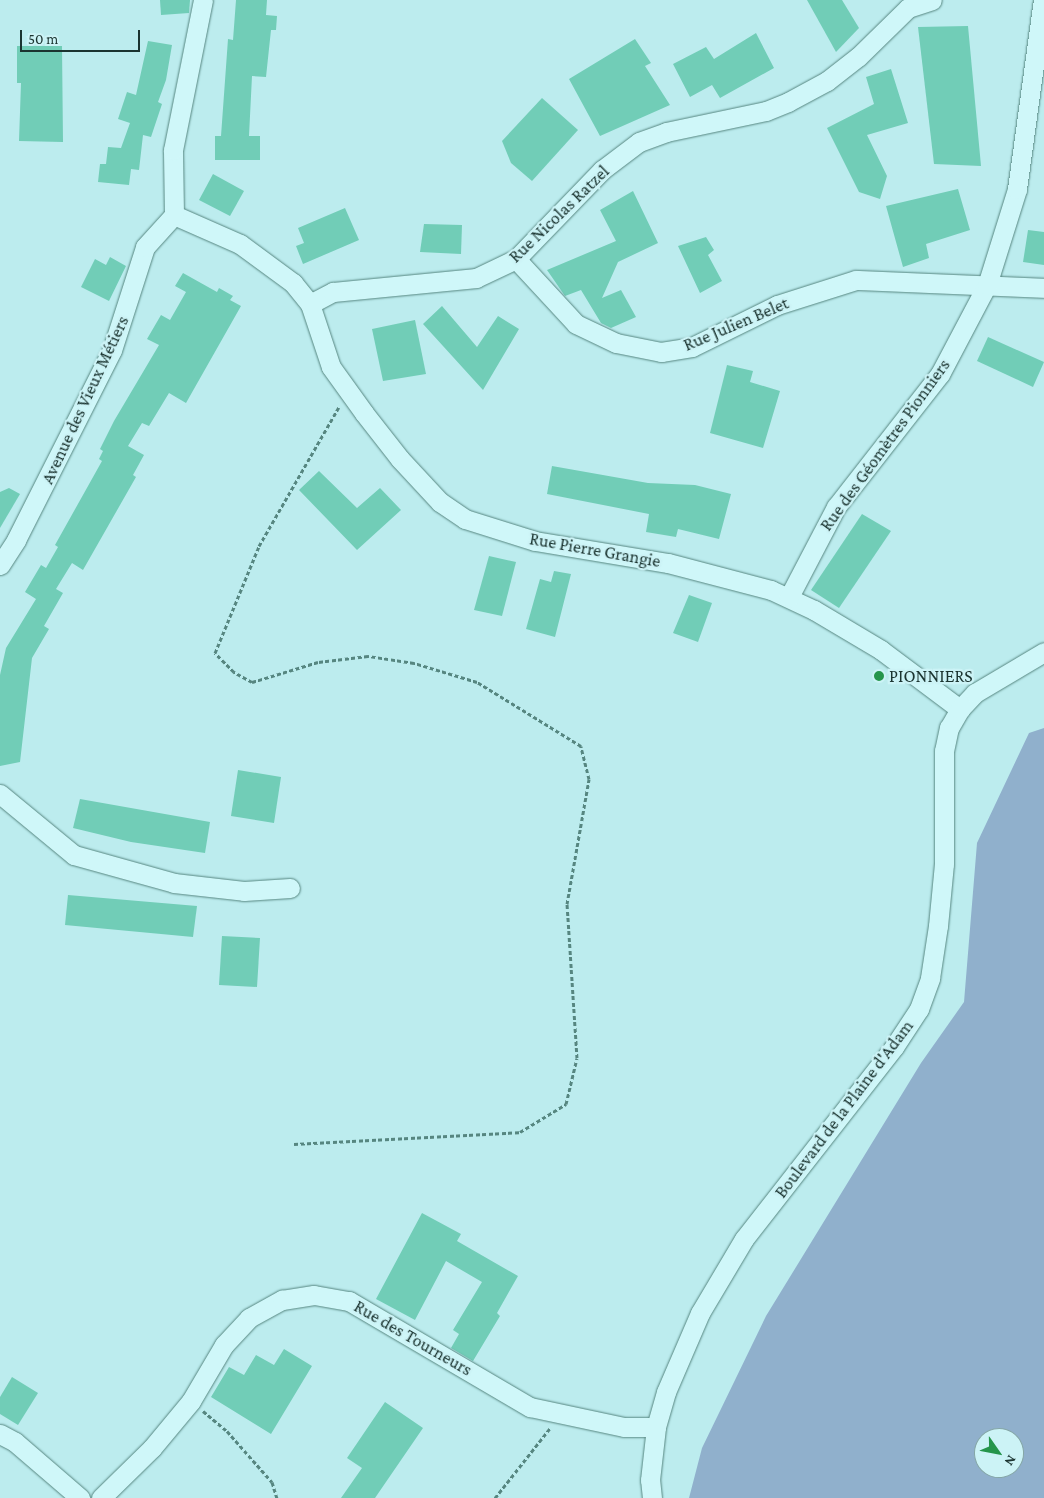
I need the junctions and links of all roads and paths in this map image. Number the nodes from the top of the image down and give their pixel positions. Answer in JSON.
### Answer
{"nodes":[{"id":1,"x":203,"y":0,"type":"edge"},
{"id":2,"x":932,"y":0,"type":"edge"},
{"id":3,"x":1042,"y":0,"type":"edge"},
{"id":4,"x":174,"y":215,"type":"junction"},
{"id":5,"x":516,"y":260,"type":"junction"},
{"id":6,"x":987,"y":285,"type":"junction"},
{"id":7,"x":1044,"y":288,"type":"edge"},
{"id":8,"x":310,"y":304,"type":"junction"},
{"id":9,"x":348,"y":391,"type":"junction"},
{"id":10,"x":8,"y":538,"type":"edge"},
{"id":11,"x":0,"y":565,"type":"edge"},
{"id":12,"x":789,"y":598,"type":"junction"},
{"id":13,"x":1044,"y":652,"type":"edge"},
{"id":14,"x":960,"y":709,"type":"junction"},
{"id":15,"x":0,"y":794,"type":"edge"},
{"id":16,"x":290,"y":888,"type":"dead end"},
{"id":17,"x":294,"y":1144,"type":"dead end"},
{"id":18,"x":191,"y":1401,"type":"junction"},
{"id":19,"x":562,"y":1414,"type":"junction"},
{"id":20,"x":656,"y":1427,"type":"junction"},
{"id":21,"x":0,"y":1434,"type":"edge"},
{"id":22,"x":80,"y":1498,"type":"edge"},
{"id":23,"x":101,"y":1498,"type":"edge"},
{"id":24,"x":277,"y":1498,"type":"edge"},
{"id":25,"x":495,"y":1498,"type":"edge"},
{"id":26,"x":652,"y":1498,"type":"edge"}],
"edges":[{"from":1,"to":4,"type":"street"},
{"from":2,"to":5,"type":"street","name":"Rue Nicolas Ratzel"},
{"from":3,"to":6,"type":"street","name":"Rue des Géomètres Pionniers"},
{"from":4,"to":8,"type":"street"},
{"from":4,"to":10,"type":"street","name":"Avenue des Vieux Métiers"},
{"from":5,"to":6,"type":"street","name":"Rue Julien Belet"},
{"from":5,"to":8,"type":"street","name":"Rue Nicolas Ratzel"},
{"from":6,"to":7,"type":"street","name":"Rue Julien Belet"},
{"from":6,"to":12,"type":"street","name":"Rue des Géomètres Pionniers"},
{"from":8,"to":9,"type":"street","name":"Rue Pierre Grangie"},
{"from":9,"to":12,"type":"street","name":"Rue Pierre Grangie"},
{"from":9,"to":17,"type":"path"},
{"from":10,"to":11,"type":"street","name":"Avenue des Vieux Métiers"},
{"from":12,"to":14,"type":"street","name":"Rue Pierre Grangie"},
{"from":13,"to":14,"type":"street","name":"Boulevard de la Plaine d'Adam"},
{"from":14,"to":20,"type":"street","name":"Boulevard de la Plaine d'Adam"},
{"from":15,"to":16,"type":"street"},
{"from":18,"to":19,"type":"street","name":"Rue des Tourneurs"},
{"from":18,"to":23,"type":"street","name":"Rue des Tourneurs"},
{"from":18,"to":24,"type":"path"},
{"from":19,"to":20,"type":"street","name":"Rue des Tourneurs"},
{"from":19,"to":25,"type":"path"},
{"from":20,"to":26,"type":"street","name":"Boulevard de la Plaine d'Adam"},
{"from":21,"to":22,"type":"street"}]}
